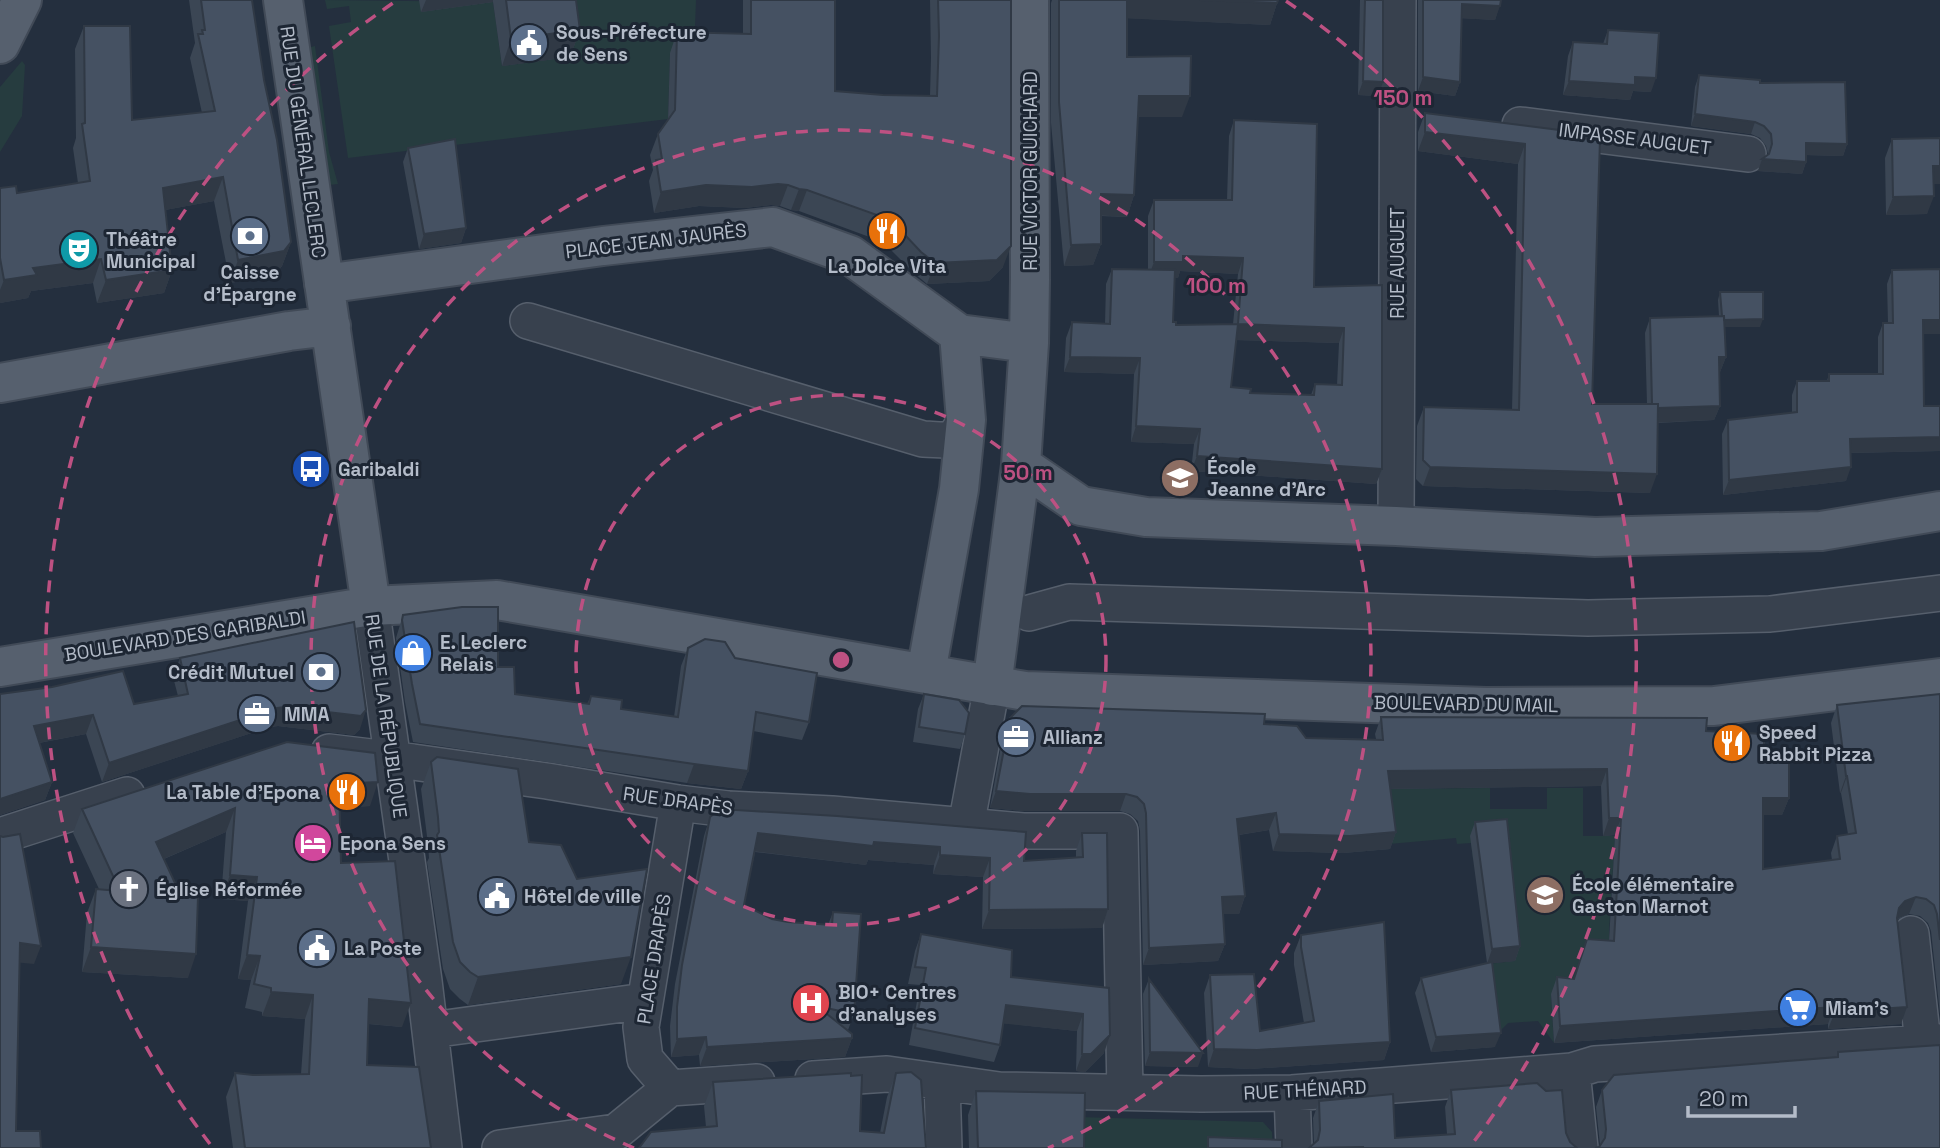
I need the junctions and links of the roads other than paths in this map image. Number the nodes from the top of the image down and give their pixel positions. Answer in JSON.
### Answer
{"nodes":[{"id":1,"x":22,"y":0,"type":"edge"},
{"id":2,"x":283,"y":0,"type":"edge"},
{"id":3,"x":1029,"y":0,"type":"edge"},
{"id":4,"x":1398,"y":0,"type":"edge"},
{"id":5,"x":0,"y":44,"type":"edge"},
{"id":6,"x":1493,"y":121,"type":"edge"},
{"id":7,"x":1748,"y":153,"type":"dead end"},
{"id":8,"x":324,"y":284,"type":"junction"},
{"id":9,"x":528,"y":321,"type":"dead end"},
{"id":10,"x":331,"y":326,"type":"junction"},
{"id":11,"x":959,"y":334,"type":"junction"},
{"id":12,"x":1029,"y":343,"type":"junction"},
{"id":13,"x":0,"y":383,"type":"edge"},
{"id":14,"x":966,"y":421,"type":"junction"},
{"id":15,"x":923,"y":439,"type":"junction"},
{"id":16,"x":1021,"y":465,"type":"junction"},
{"id":17,"x":958,"y":489,"type":"junction"},
{"id":18,"x":1940,"y":511,"type":"edge"},
{"id":19,"x":1396,"y":526,"type":"junction"},
{"id":20,"x":1940,"y":593,"type":"edge"},
{"id":21,"x":371,"y":606,"type":"junction"},
{"id":22,"x":1029,"y":612,"type":"dead end"},
{"id":23,"x":0,"y":667,"type":"edge"},
{"id":24,"x":926,"y":673,"type":"junction"},
{"id":25,"x":1940,"y":678,"type":"edge"},
{"id":26,"x":992,"y":686,"type":"junction"},
{"id":27,"x":303,"y":749,"type":"edge"},
{"id":28,"x":391,"y":759,"type":"junction"},
{"id":29,"x":157,"y":785,"type":"edge"},
{"id":30,"x":678,"y":803,"type":"junction"},
{"id":31,"x":966,"y":826,"type":"junction"},
{"id":32,"x":0,"y":836,"type":"edge"},
{"id":33,"x":1911,"y":934,"type":"dead end"},
{"id":34,"x":645,"y":1001,"type":"junction"},
{"id":35,"x":431,"y":1030,"type":"junction"},
{"id":36,"x":1931,"y":1042,"type":"edge"},
{"id":37,"x":1572,"y":1071,"type":"junction"},
{"id":38,"x":942,"y":1083,"type":"junction"},
{"id":39,"x":670,"y":1088,"type":"junction"},
{"id":40,"x":1125,"y":1092,"type":"junction"},
{"id":41,"x":1292,"y":1093,"type":"junction"},
{"id":42,"x":617,"y":1140,"type":"edge"},
{"id":43,"x":444,"y":1148,"type":"edge"},
{"id":44,"x":500,"y":1148,"type":"edge"},
{"id":45,"x":944,"y":1148,"type":"edge"},
{"id":46,"x":1294,"y":1148,"type":"edge"},
{"id":47,"x":1580,"y":1148,"type":"edge"}],
"edges":[{"from":1,"to":5,"type":"main road"},
{"from":2,"to":8,"type":"main road","name":"RUE DU GÉNÉRAL LECLERC"},
{"from":3,"to":12,"type":"main road","name":"RUE VICTOR GUICHARD"},
{"from":4,"to":19,"type":"street","name":"RUE AUGUET"},
{"from":6,"to":7,"type":"street","name":"IMPASSE AUGUET"},
{"from":8,"to":10,"type":"main road","name":"RUE DE LA RÉPUBLIQUE"},
{"from":8,"to":11,"type":"main road","name":"PLACE JEAN JAURÈS"},
{"from":9,"to":15,"type":"street"},
{"from":10,"to":13,"type":"main road"},
{"from":10,"to":21,"type":"main road","name":"RUE DE LA RÉPUBLIQUE"},
{"from":11,"to":12,"type":"main road"},
{"from":11,"to":14,"type":"main road"},
{"from":12,"to":16,"type":"main road","name":"RUE VICTOR GUICHARD"},
{"from":14,"to":15,"type":"street"},
{"from":14,"to":17,"type":"main road"},
{"from":15,"to":17,"type":"street"},
{"from":16,"to":19,"type":"main road"},
{"from":16,"to":26,"type":"main road","name":"RUE VICTOR GUICHARD"},
{"from":17,"to":24,"type":"main road"},
{"from":18,"to":19,"type":"main road"},
{"from":20,"to":22,"type":"street"},
{"from":21,"to":23,"type":"main road","name":"BOULEVARD DES GARIBALDI"},
{"from":21,"to":24,"type":"main road"},
{"from":21,"to":28,"type":"street","name":"RUE DE LA RÉPUBLIQUE"},
{"from":24,"to":26,"type":"main road"},
{"from":25,"to":26,"type":"main road","name":"BOULEVARD DU MAIL"},
{"from":26,"to":31,"type":"street"},
{"from":27,"to":28,"type":"street","name":"RUE DRAPÈS"},
{"from":28,"to":30,"type":"street","name":"RUE DRAPÈS"},
{"from":28,"to":35,"type":"street","name":"RUE DE LA RÉPUBLIQUE"},
{"from":29,"to":32,"type":"street"},
{"from":30,"to":31,"type":"street","name":"RUE DRAPÈS"},
{"from":30,"to":34,"type":"street","name":"PLACE DRAPÈS"},
{"from":31,"to":40,"type":"street","name":"RUE DRAPÈS"},
{"from":33,"to":36,"type":"street"},
{"from":34,"to":35,"type":"street"},
{"from":34,"to":39,"type":"street","name":"PLACE DRAPÈS"},
{"from":35,"to":43,"type":"street","name":"RUE DE LA RÉPUBLIQUE"},
{"from":36,"to":37,"type":"street","name":"RUE THÉNARD"},
{"from":37,"to":41,"type":"street","name":"RUE THÉNARD"},
{"from":37,"to":47,"type":"street"},
{"from":38,"to":39,"type":"street","name":"RUE THÉNARD"},
{"from":38,"to":40,"type":"street","name":"RUE THÉNARD"},
{"from":38,"to":45,"type":"street"},
{"from":39,"to":42,"type":"street"},
{"from":40,"to":41,"type":"street","name":"RUE THÉNARD"},
{"from":41,"to":46,"type":"street"},
{"from":42,"to":44,"type":"street"}]}
